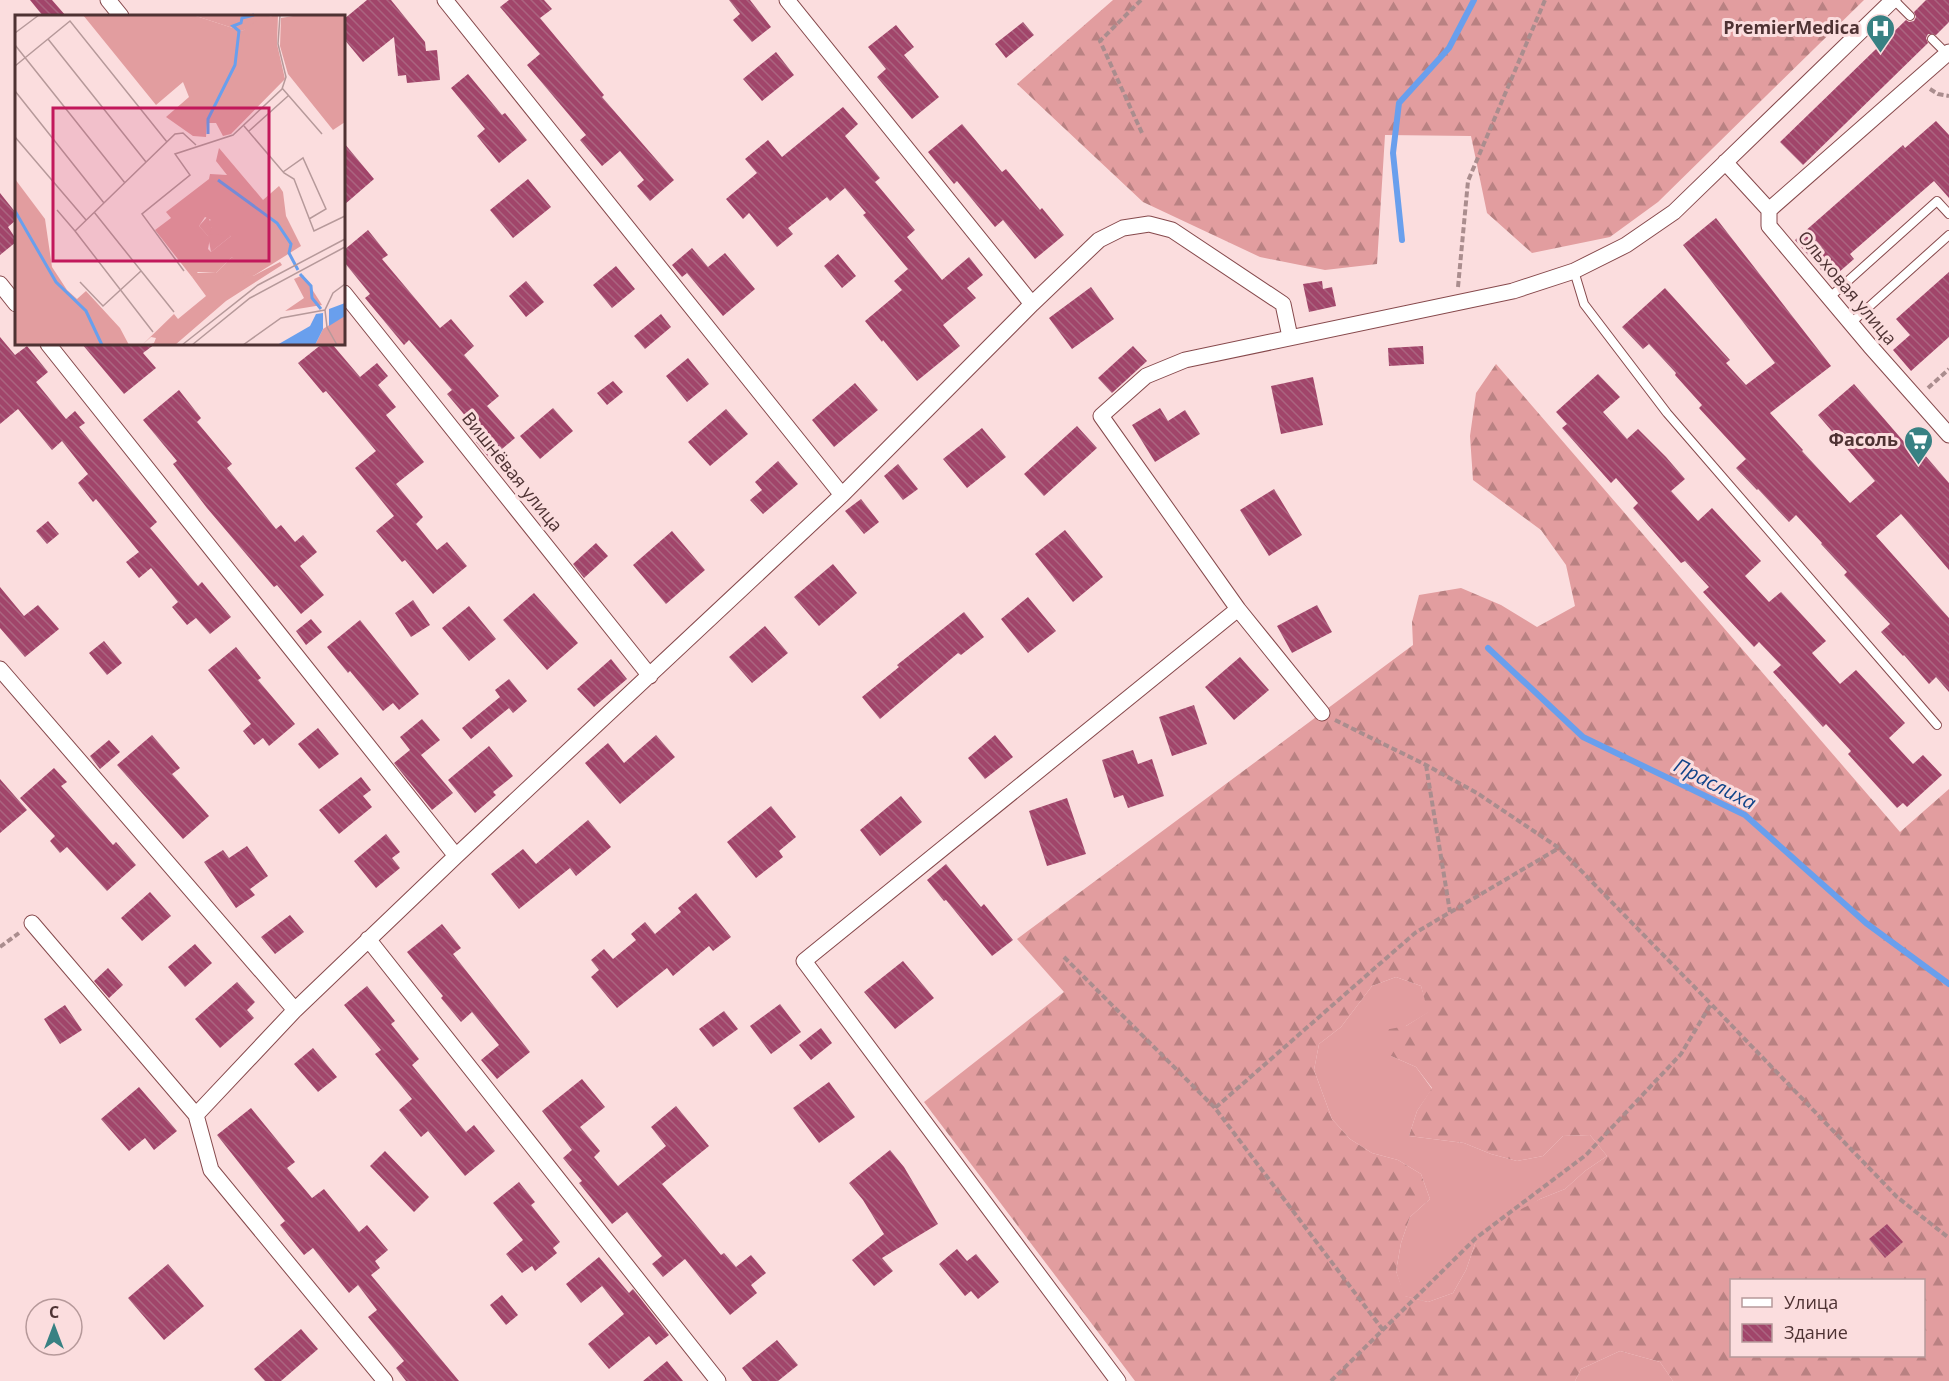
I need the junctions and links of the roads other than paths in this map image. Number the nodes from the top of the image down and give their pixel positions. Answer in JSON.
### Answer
{"nodes":[{"id":1,"x":108,"y":0,"type":"edge"},
{"id":2,"x":446,"y":0,"type":"edge"},
{"id":3,"x":787,"y":0,"type":"edge"},
{"id":4,"x":1894,"y":0,"type":"edge"},
{"id":5,"x":121,"y":15,"type":"edge"},
{"id":6,"x":1910,"y":16,"type":"dead end"},
{"id":7,"x":1932,"y":39,"type":"dead end"},
{"id":8,"x":1948,"y":53,"type":"edge"},
{"id":9,"x":1725,"y":162,"type":"junction"},
{"id":10,"x":1769,"y":210,"type":"junction"},
{"id":11,"x":1949,"y":214,"type":"edge"},
{"id":12,"x":1949,"y":234,"type":"edge"},
{"id":13,"x":1574,"y":271,"type":"junction"},
{"id":14,"x":0,"y":284,"type":"edge"},
{"id":15,"x":345,"y":294,"type":"edge"},
{"id":16,"x":1830,"y":297,"type":"junction"},
{"id":17,"x":15,"y":303,"type":"edge"},
{"id":18,"x":1032,"y":304,"type":"junction"},
{"id":19,"x":1851,"y":323,"type":"junction"},
{"id":20,"x":1290,"y":337,"type":"junction"},
{"id":21,"x":49,"y":345,"type":"edge"},
{"id":22,"x":1949,"y":435,"type":"edge"},
{"id":23,"x":842,"y":495,"type":"junction"},
{"id":24,"x":1238,"y":609,"type":"junction"},
{"id":25,"x":0,"y":669,"type":"edge"},
{"id":26,"x":650,"y":676,"type":"junction"},
{"id":27,"x":1322,"y":713,"type":"road end"},
{"id":28,"x":1937,"y":725,"type":"dead end"},
{"id":29,"x":456,"y":856,"type":"junction"},
{"id":30,"x":32,"y":923,"type":"road end"},
{"id":31,"x":368,"y":939,"type":"junction"},
{"id":32,"x":295,"y":1010,"type":"junction"},
{"id":33,"x":196,"y":1115,"type":"junction"},
{"id":34,"x":385,"y":1381,"type":"edge"},
{"id":35,"x":718,"y":1381,"type":"edge"},
{"id":36,"x":1118,"y":1381,"type":"edge"}],
"edges":[{"from":1,"to":5,"type":"street"},
{"from":2,"to":23,"type":"street"},
{"from":3,"to":18,"type":"street"},
{"from":4,"to":6,"type":"lane"},
{"from":4,"to":9,"type":"street"},
{"from":7,"to":8,"type":"lane"},
{"from":8,"to":10,"type":"street"},
{"from":9,"to":10,"type":"street","name":"Ольховая улица"},
{"from":9,"to":13,"type":"street"},
{"from":10,"to":16,"type":"street","name":"Ольховая улица"},
{"from":11,"to":16,"type":"lane"},
{"from":12,"to":19,"type":"lane"},
{"from":13,"to":20,"type":"street"},
{"from":13,"to":28,"type":"lane"},
{"from":14,"to":17,"type":"street"},
{"from":15,"to":26,"type":"street","name":"Вишнёвая улица"},
{"from":16,"to":19,"type":"street","name":"Ольховая улица"},
{"from":18,"to":20,"type":"street"},
{"from":18,"to":23,"type":"street"},
{"from":19,"to":22,"type":"street","name":"Ольховая улица"},
{"from":20,"to":24,"type":"street"},
{"from":21,"to":29,"type":"street"},
{"from":23,"to":26,"type":"street"},
{"from":24,"to":27,"type":"street"},
{"from":24,"to":36,"type":"street"},
{"from":25,"to":32,"type":"street"},
{"from":26,"to":29,"type":"street"},
{"from":29,"to":31,"type":"street"},
{"from":30,"to":33,"type":"street"},
{"from":31,"to":32,"type":"street"},
{"from":31,"to":35,"type":"street"},
{"from":32,"to":33,"type":"street"},
{"from":33,"to":34,"type":"street"}]}
